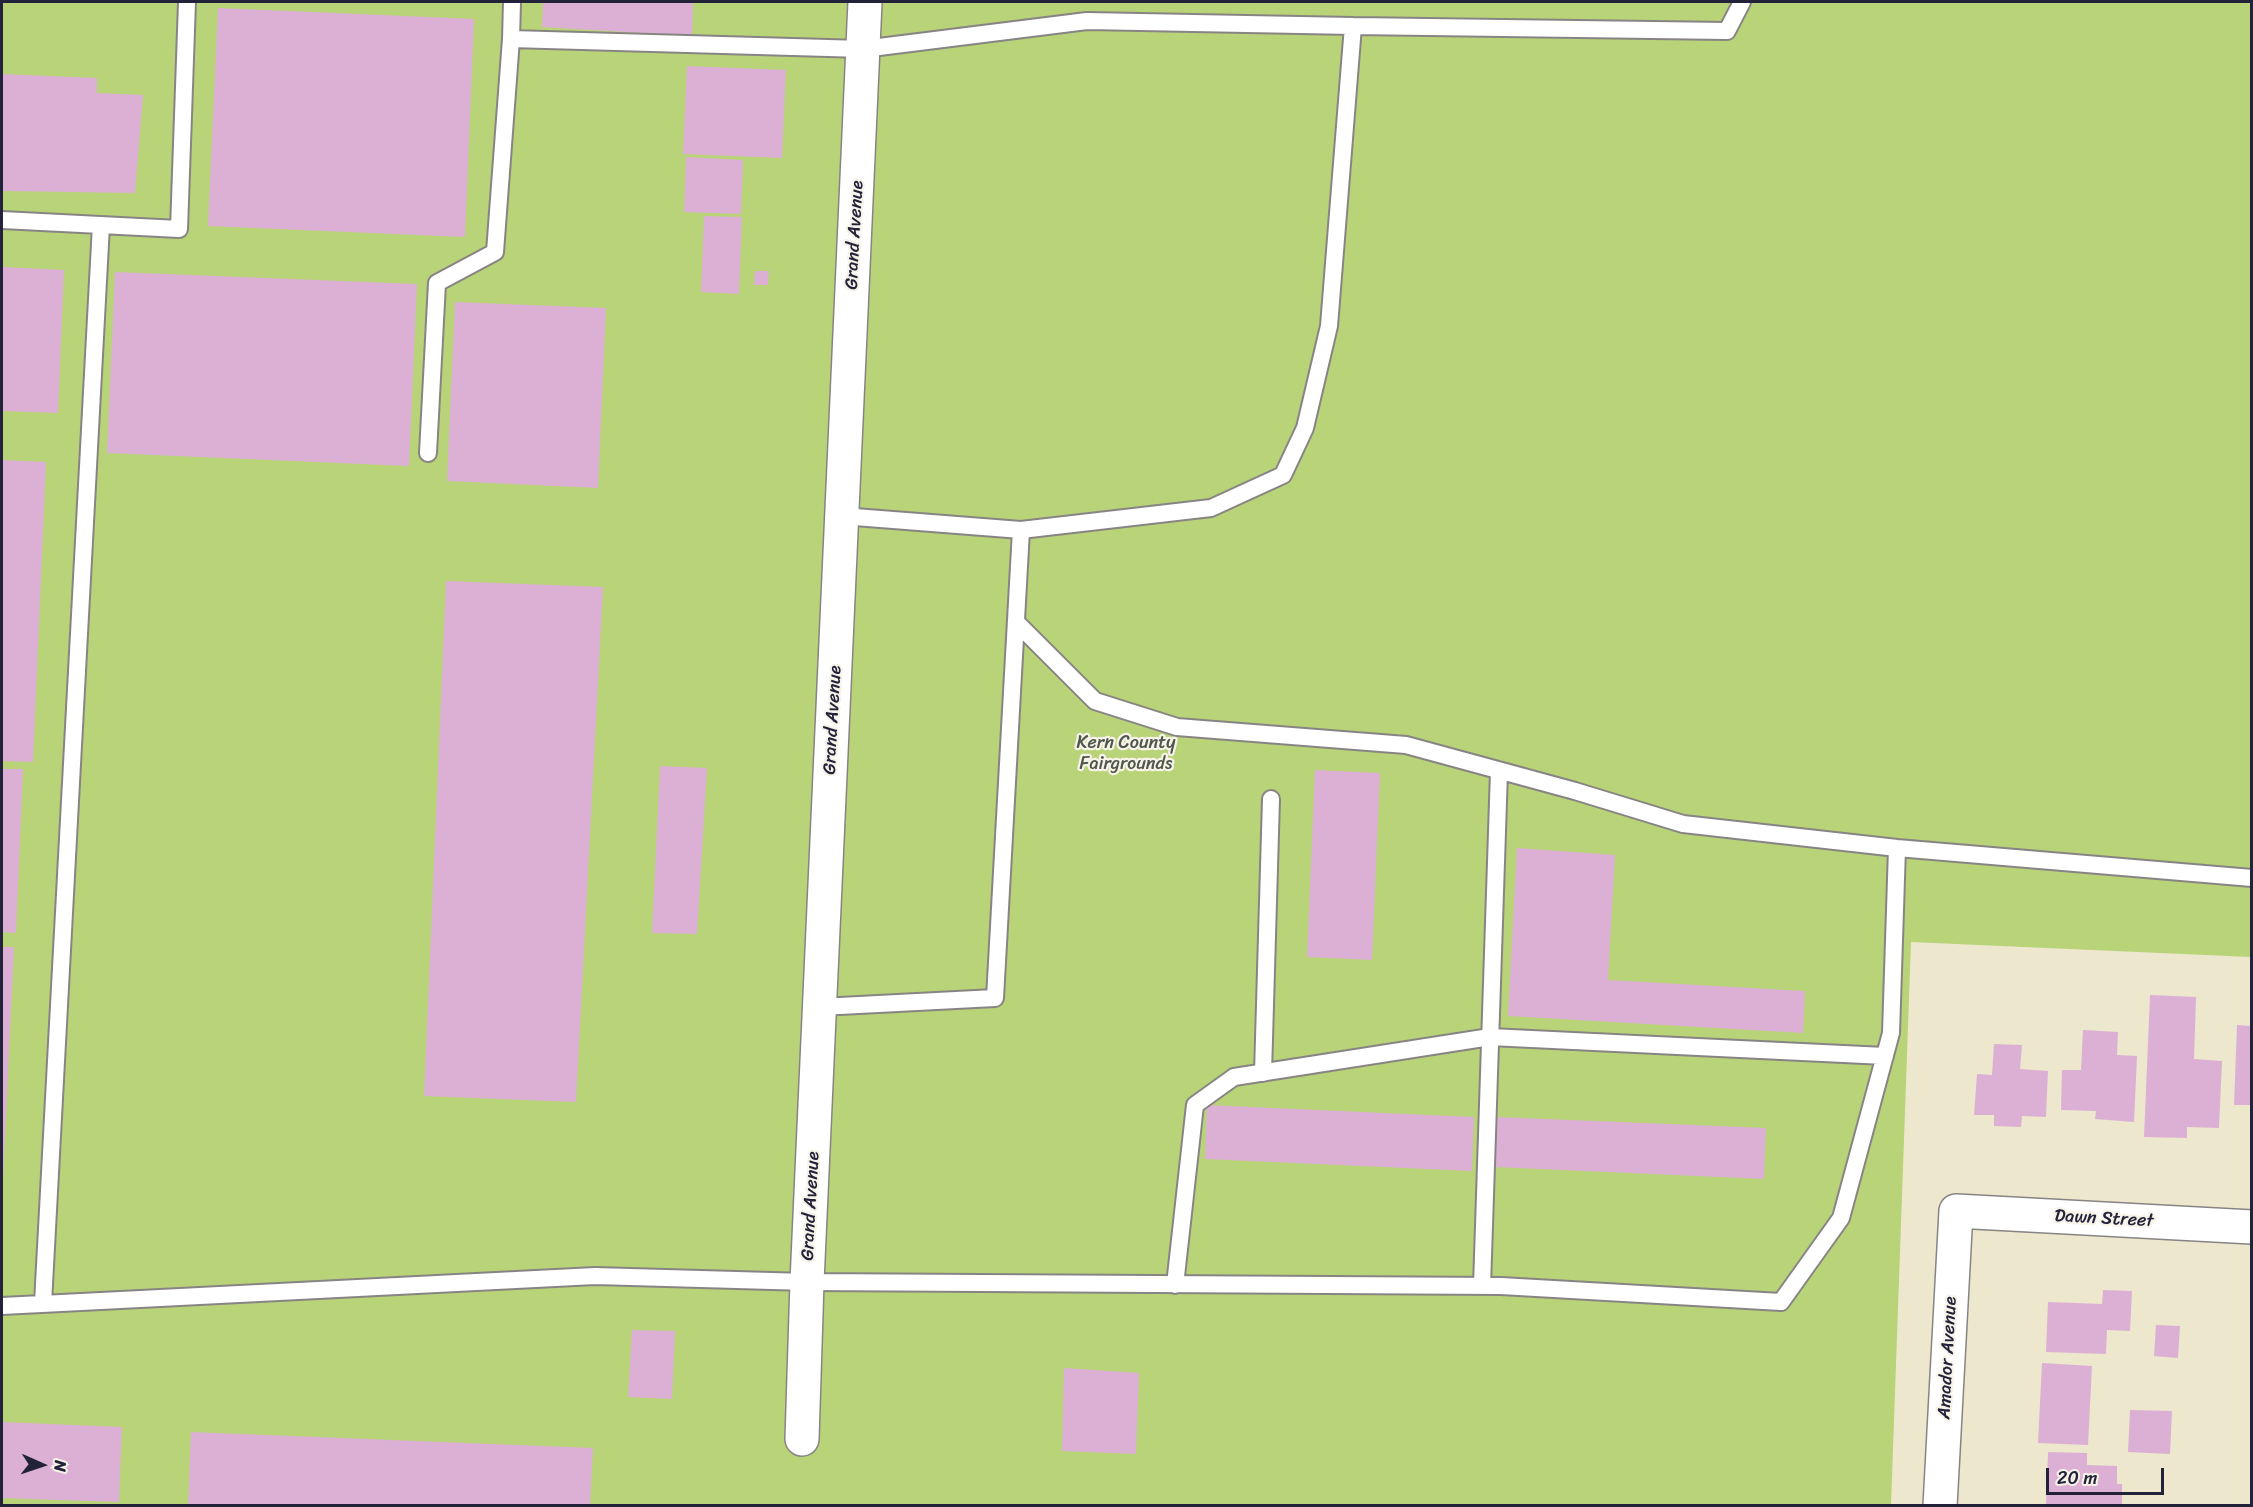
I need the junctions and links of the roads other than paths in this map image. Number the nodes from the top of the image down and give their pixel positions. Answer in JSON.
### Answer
{"nodes":[{"id":1,"x":187,"y":2,"type":"edge"},
{"id":2,"x":512,"y":2,"type":"edge"},
{"id":3,"x":865,"y":2,"type":"edge"},
{"id":4,"x":1742,"y":2,"type":"edge"},
{"id":5,"x":1353,"y":26,"type":"junction"},
{"id":6,"x":511,"y":39,"type":"junction"},
{"id":7,"x":863,"y":50,"type":"junction"},
{"id":8,"x":2,"y":220,"type":"edge"},
{"id":9,"x":101,"y":225,"type":"junction"},
{"id":10,"x":428,"y":453,"type":"dead end"},
{"id":11,"x":842,"y":516,"type":"junction"},
{"id":12,"x":1021,"y":530,"type":"junction"},
{"id":13,"x":1016,"y":622,"type":"junction"},
{"id":14,"x":1499,"y":771,"type":"junction"},
{"id":15,"x":1271,"y":799,"type":"dead end"},
{"id":16,"x":1897,"y":848,"type":"junction"},
{"id":17,"x":2252,"y":878,"type":"edge"},
{"id":18,"x":820,"y":1007,"type":"junction"},
{"id":19,"x":1490,"y":1037,"type":"junction"},
{"id":20,"x":1885,"y":1056,"type":"junction"},
{"id":21,"x":1263,"y":1073,"type":"junction"},
{"id":22,"x":1956,"y":1211,"type":"joint"},
{"id":23,"x":2252,"y":1227,"type":"edge"},
{"id":24,"x":807,"y":1282,"type":"junction"},
{"id":25,"x":1175,"y":1284,"type":"junction"},
{"id":26,"x":1482,"y":1286,"type":"junction"},
{"id":27,"x":43,"y":1304,"type":"junction"},
{"id":28,"x":2,"y":1306,"type":"edge"},
{"id":29,"x":802,"y":1439,"type":"dead end"},
{"id":30,"x":1940,"y":1506,"type":"edge"}],
"edges":[{"from":1,"to":9,"type":"lane"},
{"from":2,"to":6,"type":"lane"},
{"from":3,"to":7,"type":"street","name":"Grand Avenue"},
{"from":4,"to":5,"type":"lane"},
{"from":5,"to":7,"type":"lane"},
{"from":5,"to":12,"type":"lane"},
{"from":6,"to":7,"type":"lane"},
{"from":6,"to":10,"type":"lane"},
{"from":7,"to":11,"type":"street","name":"Grand Avenue"},
{"from":8,"to":9,"type":"lane"},
{"from":9,"to":27,"type":"lane"},
{"from":11,"to":12,"type":"lane"},
{"from":11,"to":18,"type":"street","name":"Grand Avenue"},
{"from":12,"to":13,"type":"lane"},
{"from":13,"to":14,"type":"lane"},
{"from":13,"to":18,"type":"lane"},
{"from":14,"to":16,"type":"lane"},
{"from":14,"to":19,"type":"lane"},
{"from":15,"to":21,"type":"lane"},
{"from":16,"to":17,"type":"lane"},
{"from":16,"to":20,"type":"lane"},
{"from":18,"to":24,"type":"street","name":"Grand Avenue"},
{"from":19,"to":20,"type":"lane"},
{"from":19,"to":21,"type":"lane"},
{"from":19,"to":26,"type":"lane"},
{"from":20,"to":26,"type":"lane"},
{"from":21,"to":25,"type":"lane"},
{"from":22,"to":23,"type":"street","name":"Dawn Street"},
{"from":22,"to":30,"type":"street","name":"Amador Avenue"},
{"from":24,"to":25,"type":"lane"},
{"from":24,"to":27,"type":"lane"},
{"from":24,"to":29,"type":"street","name":"Grand Avenue"},
{"from":25,"to":26,"type":"lane"},
{"from":27,"to":28,"type":"lane"}]}
